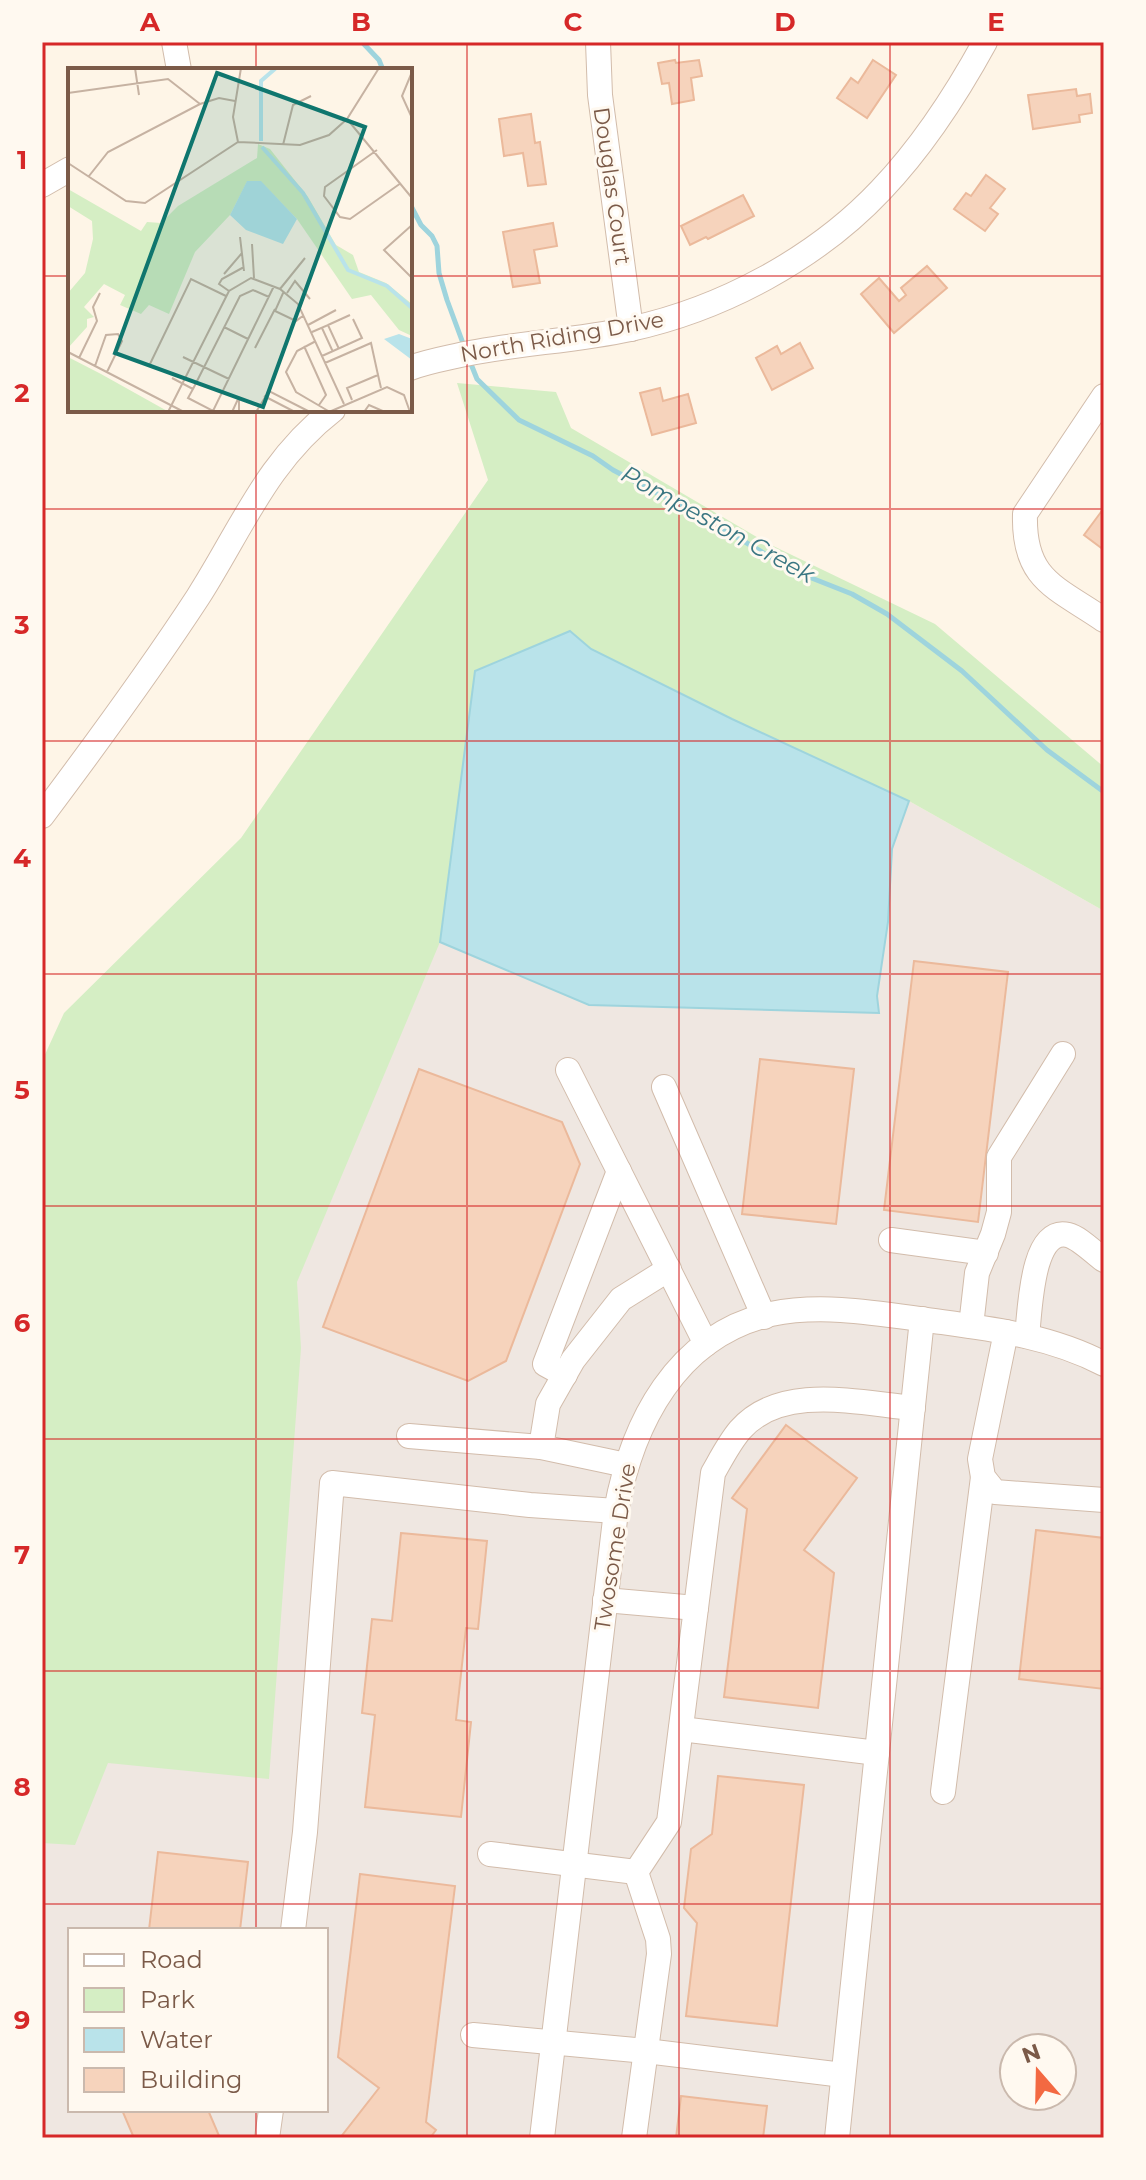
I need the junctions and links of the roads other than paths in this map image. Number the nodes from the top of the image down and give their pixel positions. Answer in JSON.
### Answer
{"nodes":[{"id":1,"x":174,"y":42,"type":"edge"},
{"id":2,"x":598,"y":42,"type":"edge"},
{"id":3,"x":985,"y":42,"type":"edge"},
{"id":4,"x":179,"y":68,"type":"edge"},
{"id":5,"x":68,"y":170,"type":"edge"},
{"id":6,"x":42,"y":185,"type":"edge"},
{"id":7,"x":631,"y":329,"type":"junction"},
{"id":8,"x":412,"y":368,"type":"edge"},
{"id":9,"x":1104,"y":396,"type":"edge"},
{"id":10,"x":318,"y":415,"type":"edge"},
{"id":11,"x":1104,"y":620,"type":"edge"},
{"id":12,"x":42,"y":816,"type":"edge"},
{"id":13,"x":1063,"y":1054,"type":"dead end"},
{"id":14,"x":568,"y":1070,"type":"dead end"},
{"id":15,"x":664,"y":1087,"type":"dead end"},
{"id":16,"x":619,"y":1171,"type":"junction"},
{"id":17,"x":891,"y":1240,"type":"dead end"},
{"id":18,"x":986,"y":1253,"type":"junction"},
{"id":19,"x":1104,"y":1260,"type":"edge"},
{"id":20,"x":669,"y":1269,"type":"junction"},
{"id":21,"x":764,"y":1317,"type":"junction"},
{"id":22,"x":922,"y":1319,"type":"junction"},
{"id":23,"x":971,"y":1326,"type":"junction"},
{"id":24,"x":1016,"y":1334,"type":"junction"},
{"id":25,"x":706,"y":1344,"type":"junction"},
{"id":26,"x":1104,"y":1364,"type":"edge"},
{"id":27,"x":565,"y":1375,"type":"junction"},
{"id":28,"x":913,"y":1408,"type":"junction"},
{"id":29,"x":409,"y":1436,"type":"dead end"},
{"id":30,"x":541,"y":1447,"type":"junction"},
{"id":31,"x":626,"y":1465,"type":"junction"},
{"id":32,"x":983,"y":1477,"type":"junction"},
{"id":33,"x":1104,"y":1500,"type":"edge"},
{"id":34,"x":616,"y":1511,"type":"junction"},
{"id":35,"x":605,"y":1600,"type":"junction"},
{"id":36,"x":696,"y":1608,"type":"junction"},
{"id":37,"x":681,"y":1729,"type":"junction"},
{"id":38,"x":877,"y":1753,"type":"junction"},
{"id":39,"x":943,"y":1792,"type":"dead end"},
{"id":40,"x":490,"y":1854,"type":"dead end"},
{"id":41,"x":573,"y":1864,"type":"junction"},
{"id":42,"x":636,"y":1872,"type":"junction"},
{"id":43,"x":293,"y":1928,"type":"edge"},
{"id":44,"x":473,"y":2035,"type":"dead end"},
{"id":45,"x":554,"y":2042,"type":"junction"},
{"id":46,"x":646,"y":2051,"type":"junction"},
{"id":47,"x":843,"y":2075,"type":"junction"},
{"id":48,"x":271,"y":2112,"type":"edge"},
{"id":49,"x":267,"y":2138,"type":"edge"},
{"id":50,"x":542,"y":2138,"type":"edge"},
{"id":51,"x":634,"y":2138,"type":"edge"},
{"id":52,"x":837,"y":2138,"type":"edge"}],
"edges":[{"from":1,"to":4,"type":"street"},
{"from":2,"to":7,"type":"street","name":"Douglas Court"},
{"from":3,"to":7,"type":"street","name":"North Riding Drive"},
{"from":5,"to":6,"type":"street"},
{"from":7,"to":8,"type":"street","name":"North Riding Drive"},
{"from":9,"to":11,"type":"street"},
{"from":10,"to":12,"type":"street"},
{"from":13,"to":18,"type":"street"},
{"from":14,"to":16,"type":"street"},
{"from":15,"to":21,"type":"street"},
{"from":16,"to":20,"type":"street"},
{"from":16,"to":27,"type":"street"},
{"from":17,"to":18,"type":"street"},
{"from":18,"to":23,"type":"street"},
{"from":19,"to":24,"type":"street"},
{"from":20,"to":25,"type":"street"},
{"from":20,"to":27,"type":"street"},
{"from":21,"to":22,"type":"street","name":"Twosome Drive"},
{"from":21,"to":25,"type":"street","name":"Twosome Drive"},
{"from":22,"to":23,"type":"street","name":"Twosome Drive"},
{"from":22,"to":28,"type":"street"},
{"from":23,"to":24,"type":"street","name":"Twosome Drive"},
{"from":24,"to":26,"type":"street","name":"Twosome Drive"},
{"from":24,"to":32,"type":"street"},
{"from":25,"to":31,"type":"street","name":"Twosome Drive"},
{"from":27,"to":30,"type":"street"},
{"from":28,"to":36,"type":"street"},
{"from":28,"to":38,"type":"street"},
{"from":29,"to":30,"type":"street"},
{"from":30,"to":31,"type":"street"},
{"from":31,"to":34,"type":"street","name":"Twosome Drive"},
{"from":32,"to":33,"type":"street"},
{"from":32,"to":39,"type":"street"},
{"from":34,"to":35,"type":"street","name":"Twosome Drive"},
{"from":34,"to":43,"type":"street"},
{"from":35,"to":36,"type":"street"},
{"from":35,"to":41,"type":"street","name":"Twosome Drive"},
{"from":36,"to":37,"type":"street"},
{"from":37,"to":38,"type":"street"},
{"from":37,"to":42,"type":"street"},
{"from":38,"to":47,"type":"street"},
{"from":40,"to":41,"type":"street"},
{"from":41,"to":42,"type":"street"},
{"from":41,"to":45,"type":"street","name":"Twosome Drive"},
{"from":42,"to":46,"type":"street"},
{"from":44,"to":45,"type":"street"},
{"from":45,"to":46,"type":"street"},
{"from":45,"to":50,"type":"street","name":"Twosome Drive"},
{"from":46,"to":47,"type":"street"},
{"from":46,"to":51,"type":"street"},
{"from":47,"to":52,"type":"street"},
{"from":48,"to":49,"type":"street"}]}
